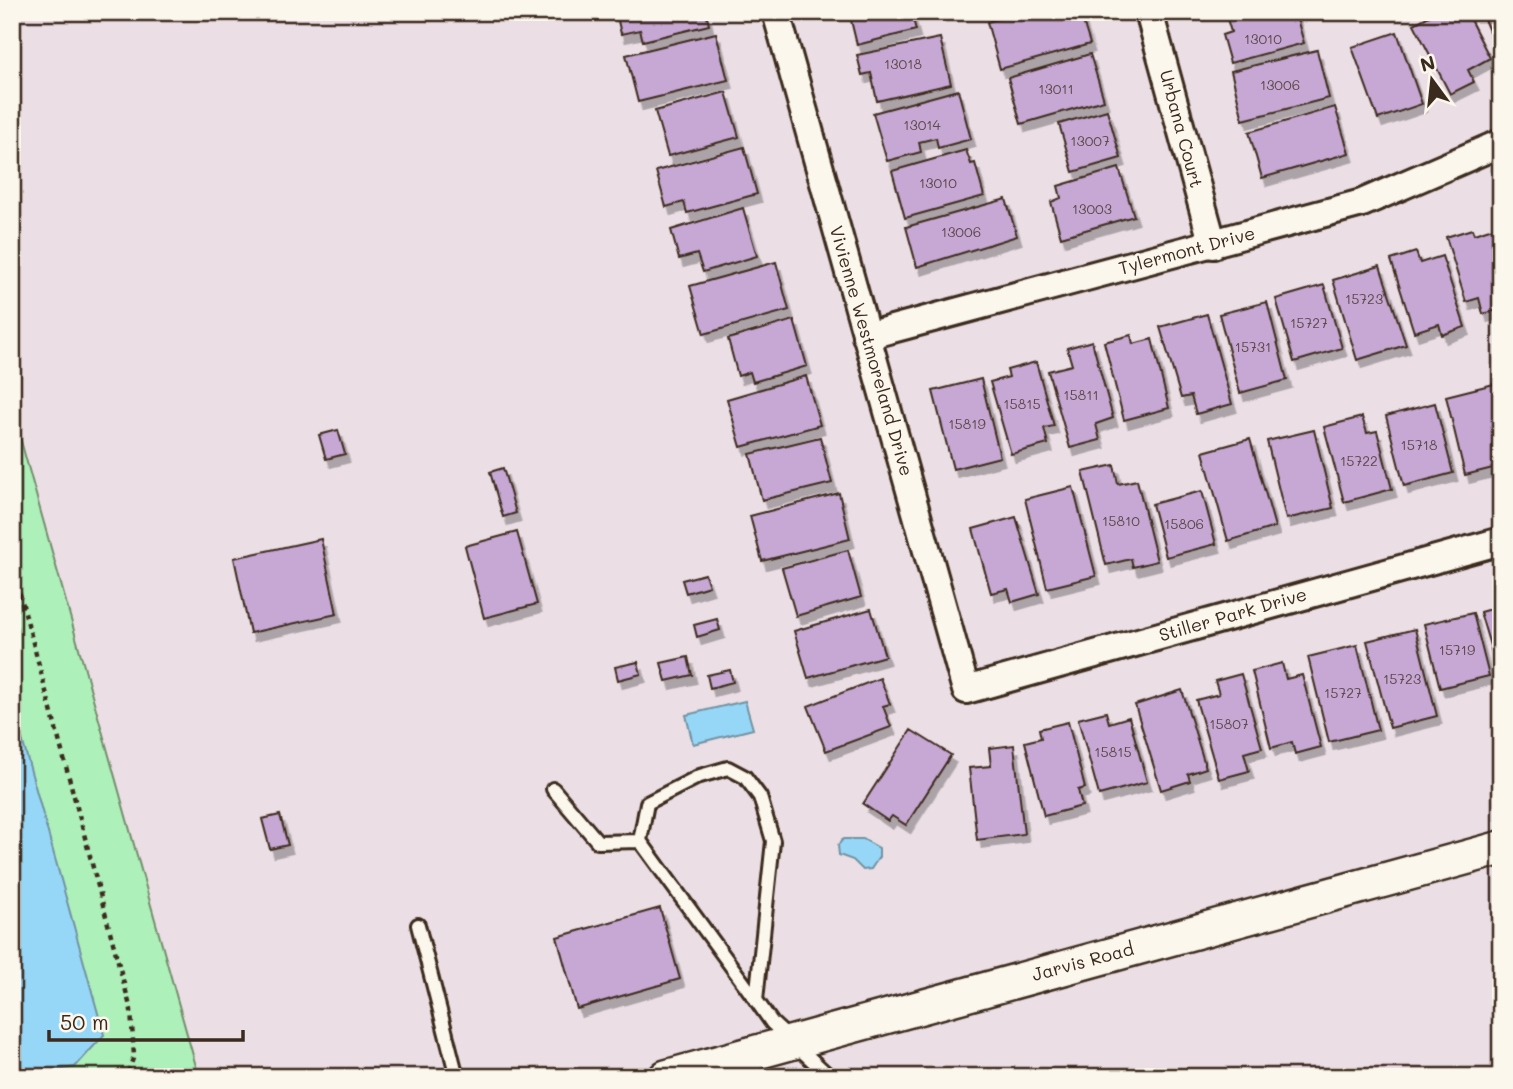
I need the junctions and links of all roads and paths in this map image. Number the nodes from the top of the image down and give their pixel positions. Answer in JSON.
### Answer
{"nodes":[{"id":1,"x":776,"y":12,"type":"edge"},
{"id":2,"x":1149,"y":12,"type":"edge"},
{"id":3,"x":1501,"y":143,"type":"edge"},
{"id":4,"x":1213,"y":245,"type":"junction"},
{"id":5,"x":866,"y":336,"type":"junction"},
{"id":6,"x":1501,"y":541,"type":"edge"},
{"id":7,"x":12,"y":564,"type":"edge"},
{"id":8,"x":966,"y":690,"type":"joint"},
{"id":9,"x":553,"y":789,"type":"dead end"},
{"id":10,"x":640,"y":842,"type":"junction"},
{"id":11,"x":1501,"y":848,"type":"edge"},
{"id":12,"x":418,"y":925,"type":"dead end"},
{"id":13,"x":755,"y":1000,"type":"junction"},
{"id":14,"x":794,"y":1042,"type":"junction"},
{"id":15,"x":126,"y":1077,"type":"edge"},
{"id":16,"x":457,"y":1077,"type":"edge"},
{"id":17,"x":666,"y":1077,"type":"edge"},
{"id":18,"x":830,"y":1077,"type":"edge"}],
"edges":[{"from":1,"to":5,"type":"street","name":"Vivienne Westmoreland Drive"},
{"from":2,"to":4,"type":"street","name":"Urbana Court"},
{"from":3,"to":4,"type":"street","name":"Tylermont Drive"},
{"from":4,"to":5,"type":"street","name":"Tylermont Drive"},
{"from":5,"to":8,"type":"street","name":"Vivienne Westmoreland Drive"},
{"from":6,"to":8,"type":"street","name":"Stiller Park Drive"},
{"from":7,"to":15,"type":"path"},
{"from":9,"to":10,"type":"lane"},
{"from":10,"to":13,"type":"lane"},
{"from":10,"to":13,"type":"lane"},
{"from":11,"to":14,"type":"street","name":"Jarvis Road"},
{"from":12,"to":16,"type":"lane"},
{"from":13,"to":14,"type":"lane"},
{"from":14,"to":17,"type":"street","name":"Jarvis Road"},
{"from":14,"to":18,"type":"lane"}]}
